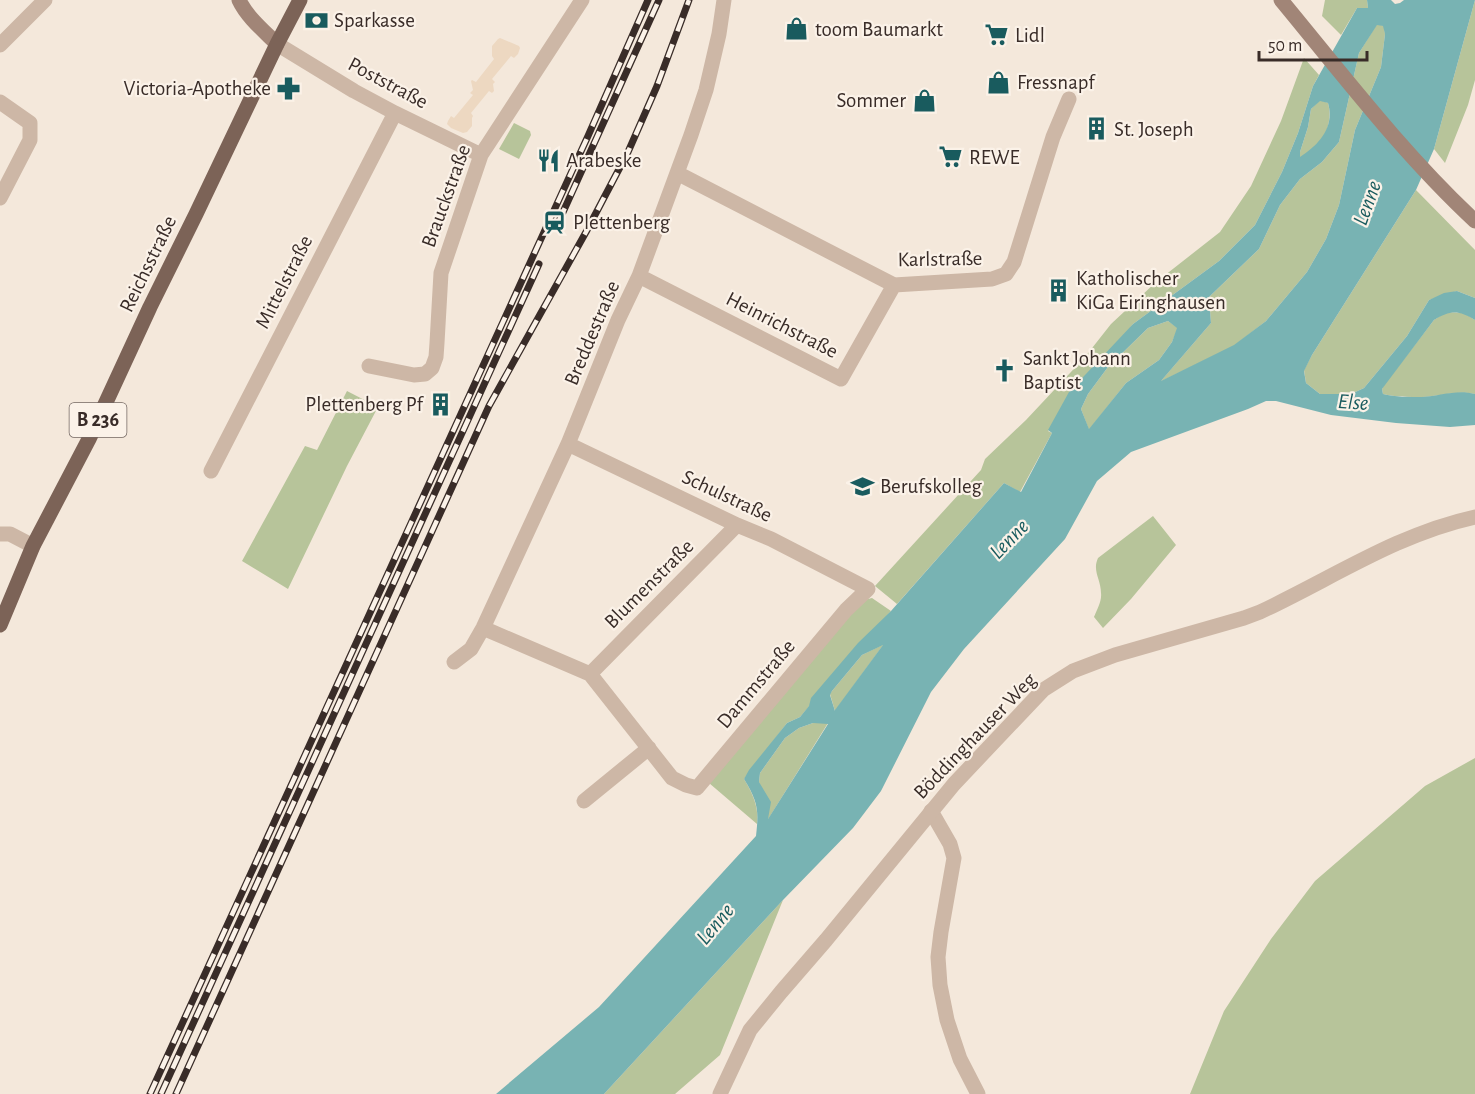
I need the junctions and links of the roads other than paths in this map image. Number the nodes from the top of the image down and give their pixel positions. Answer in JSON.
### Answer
{"nodes":[{"id":1,"x":45,"y":0,"type":"edge"},
{"id":2,"x":239,"y":0,"type":"edge"},
{"id":3,"x":300,"y":0,"type":"edge"},
{"id":4,"x":582,"y":0,"type":"edge"},
{"id":5,"x":724,"y":0,"type":"edge"},
{"id":6,"x":1281,"y":0,"type":"edge"},
{"id":7,"x":277,"y":44,"type":"junction"},
{"id":8,"x":0,"y":45,"type":"edge"},
{"id":9,"x":1069,"y":99,"type":"dead end"},
{"id":10,"x":0,"y":102,"type":"edge"},
{"id":11,"x":395,"y":113,"type":"junction"},
{"id":12,"x":481,"y":155,"type":"junction"},
{"id":13,"x":677,"y":173,"type":"junction"},
{"id":14,"x":0,"y":198,"type":"edge"},
{"id":15,"x":1475,"y":221,"type":"edge"},
{"id":16,"x":639,"y":276,"type":"junction"},
{"id":17,"x":894,"y":285,"type":"junction"},
{"id":18,"x":369,"y":366,"type":"dead end"},
{"id":19,"x":568,"y":444,"type":"junction"},
{"id":20,"x":211,"y":471,"type":"dead end"},
{"id":21,"x":1475,"y":517,"type":"edge"},
{"id":22,"x":737,"y":525,"type":"junction"},
{"id":23,"x":0,"y":534,"type":"edge"},
{"id":24,"x":33,"y":546,"type":"junction"},
{"id":25,"x":868,"y":589,"type":"joint"},
{"id":26,"x":0,"y":625,"type":"edge"},
{"id":27,"x":483,"y":628,"type":"junction"},
{"id":28,"x":454,"y":662,"type":"dead end"},
{"id":29,"x":590,"y":674,"type":"junction"},
{"id":30,"x":649,"y":748,"type":"junction"},
{"id":31,"x":584,"y":801,"type":"dead end"},
{"id":32,"x":931,"y":811,"type":"junction"},
{"id":33,"x":720,"y":1094,"type":"edge"},
{"id":34,"x":978,"y":1094,"type":"edge"}],
"edges":[{"from":1,"to":8,"type":"street"},
{"from":2,"to":7,"type":"main road"},
{"from":3,"to":7,"type":"main road","name":"Reichsstraße","number":"B 236"},
{"from":4,"to":12,"type":"street","name":"Brauckstraße"},
{"from":5,"to":13,"type":"street","name":"Breddestraße"},
{"from":6,"to":15,"type":"main road"},
{"from":7,"to":11,"type":"street","name":"Poststraße"},
{"from":7,"to":24,"type":"main road","name":"Reichsstraße","number":"B 236"},
{"from":9,"to":17,"type":"street","name":"Karlstraße"},
{"from":10,"to":14,"type":"street"},
{"from":11,"to":12,"type":"street","name":"Poststraße"},
{"from":11,"to":20,"type":"street","name":"Mittelstraße"},
{"from":12,"to":18,"type":"street","name":"Brauckstraße"},
{"from":13,"to":16,"type":"street","name":"Breddestraße"},
{"from":13,"to":17,"type":"street","name":"Karlstraße"},
{"from":16,"to":17,"type":"street","name":"Heinrichstraße"},
{"from":16,"to":19,"type":"street","name":"Breddestraße"},
{"from":19,"to":22,"type":"street","name":"Schulstraße"},
{"from":19,"to":27,"type":"street","name":"Breddestraße"},
{"from":21,"to":32,"type":"street","name":"Böddinghauser Weg"},
{"from":22,"to":25,"type":"street","name":"Schulstraße"},
{"from":22,"to":29,"type":"street","name":"Blumenstraße"},
{"from":23,"to":24,"type":"street"},
{"from":24,"to":26,"type":"main road","name":"Reichsstraße","number":"B 236"},
{"from":25,"to":30,"type":"street","name":"Dammstraße"},
{"from":27,"to":28,"type":"street","name":"Breddestraße"},
{"from":27,"to":29,"type":"street"},
{"from":29,"to":30,"type":"street"},
{"from":30,"to":31,"type":"street"},
{"from":32,"to":33,"type":"street","name":"Böddinghauser Weg"},
{"from":32,"to":34,"type":"street"}]}
